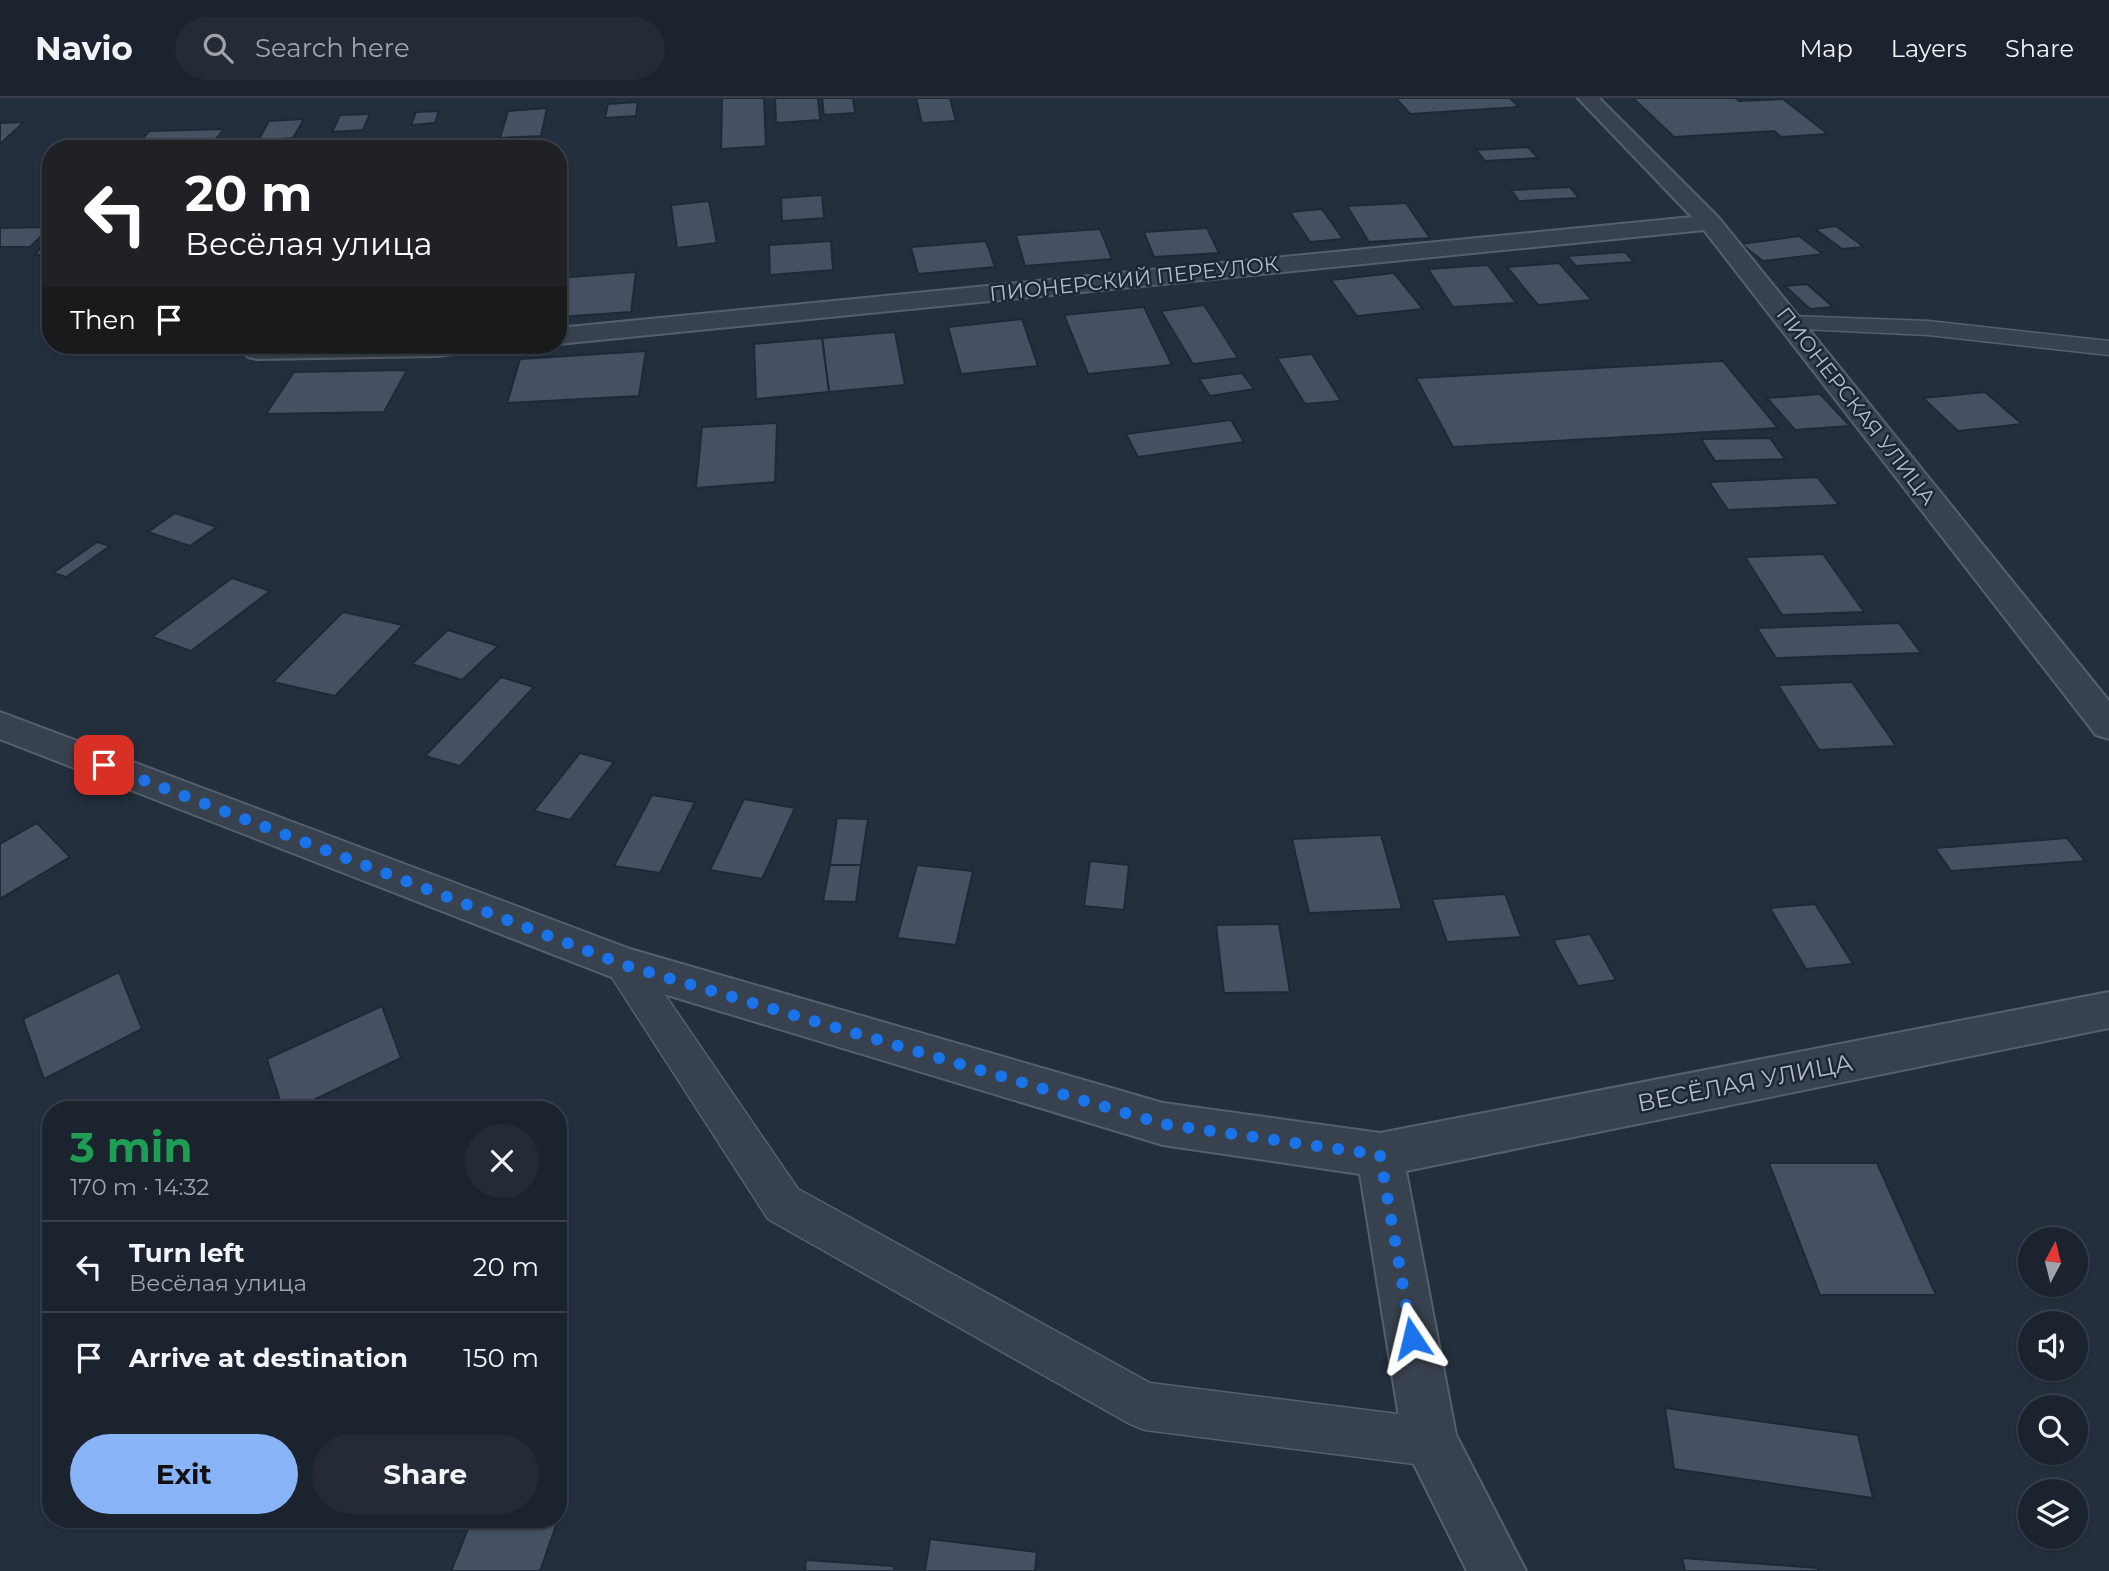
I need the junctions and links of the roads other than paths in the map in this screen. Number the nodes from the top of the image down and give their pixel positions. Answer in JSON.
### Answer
{"nodes":[{"id":1,"x":1588,"y":98,"type":"edge"},
{"id":2,"x":1710,"y":222,"type":"junction"},
{"id":3,"x":1790,"y":323,"type":"junction"},
{"id":4,"x":567,"y":335,"type":"edge"},
{"id":5,"x":2109,"y":348,"type":"edge"},
{"id":6,"x":0,"y":725,"type":"edge"},
{"id":7,"x":2109,"y":726,"type":"edge"},
{"id":8,"x":624,"y":965,"type":"junction"},
{"id":9,"x":2109,"y":1010,"type":"edge"},
{"id":10,"x":1380,"y":1155,"type":"junction"},
{"id":11,"x":1430,"y":1442,"type":"junction"},
{"id":12,"x":1497,"y":1571,"type":"edge"}],
"edges":[{"from":1,"to":2,"type":"street","name":"ПИОНЕРСКАЯ УЛИЦА"},
{"from":2,"to":3,"type":"street","name":"ПИОНЕРСКАЯ УЛИЦА"},
{"from":2,"to":4,"type":"street","name":"ПИОНЕРСКИЙ ПЕРЕУЛОК"},
{"from":3,"to":5,"type":"lane"},
{"from":3,"to":7,"type":"street","name":"ПИОНЕРСКАЯ УЛИЦА"},
{"from":6,"to":8,"type":"street","name":"ВЕСЁЛАЯ УЛИЦА"},
{"from":8,"to":10,"type":"street","name":"ВЕСЁЛАЯ УЛИЦА"},
{"from":8,"to":11,"type":"lane"},
{"from":9,"to":10,"type":"street","name":"ВЕСЁЛАЯ УЛИЦА"},
{"from":10,"to":11,"type":"street"},
{"from":11,"to":12,"type":"street"}]}
